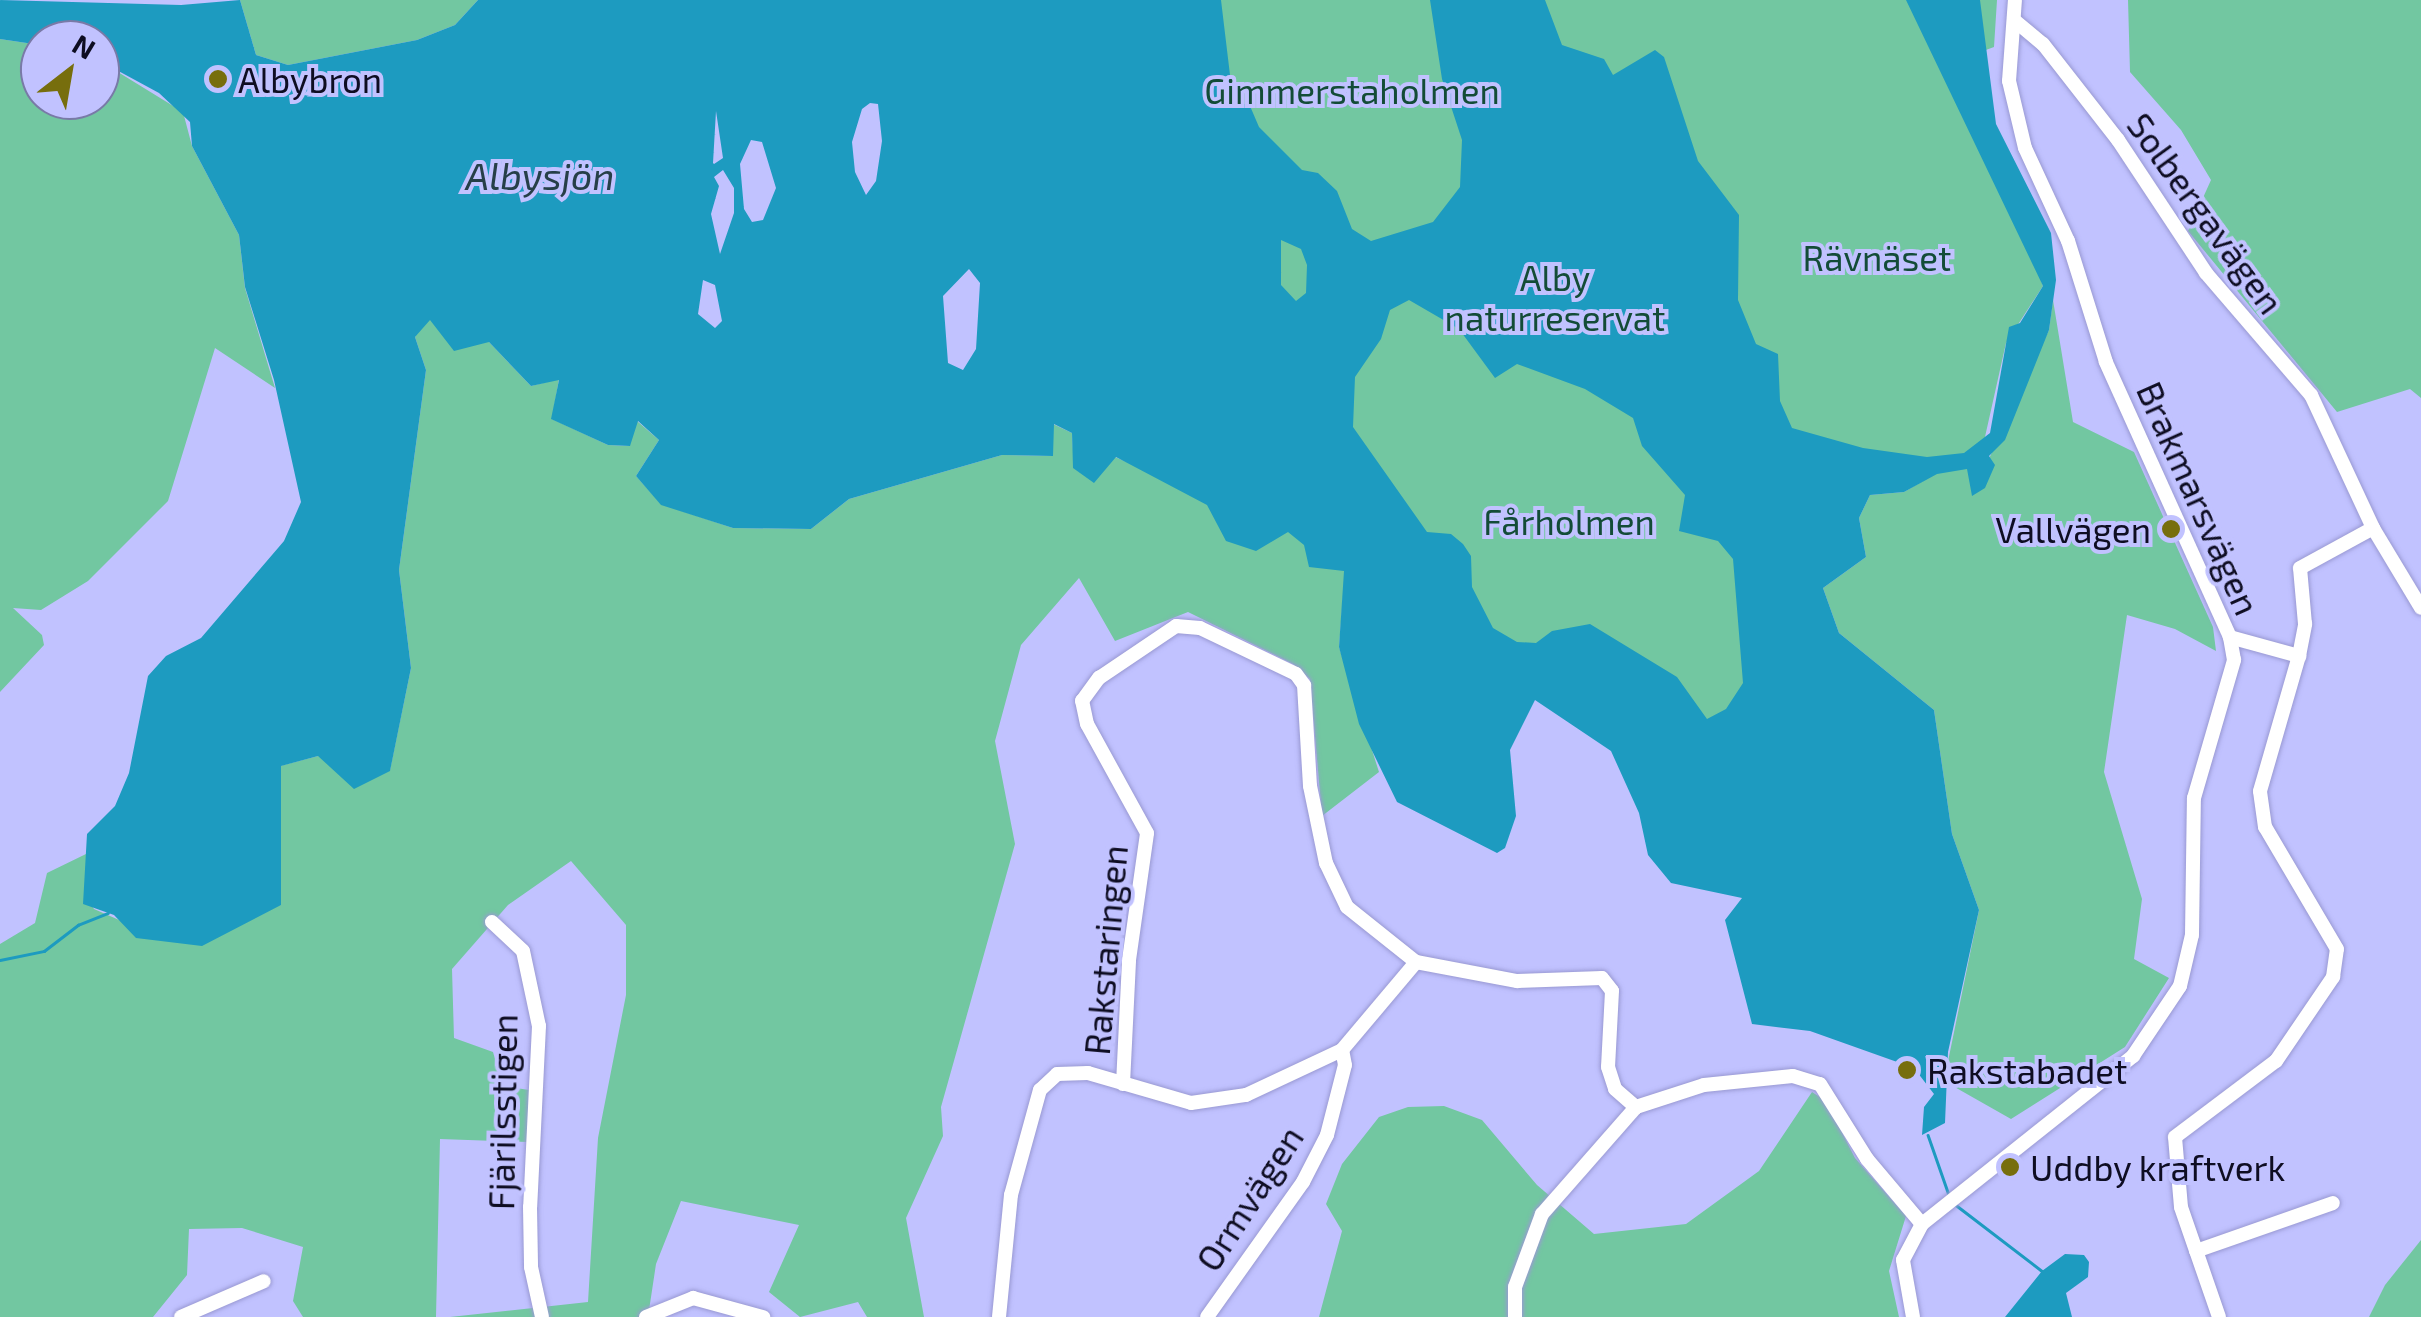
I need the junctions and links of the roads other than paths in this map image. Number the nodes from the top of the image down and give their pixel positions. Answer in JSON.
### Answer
{"nodes":[{"id":1,"x":2014,"y":0,"type":"edge"},
{"id":2,"x":2014,"y":20,"type":"junction"},
{"id":3,"x":2374,"y":528,"type":"junction"},
{"id":4,"x":2421,"y":608,"type":"edge"},
{"id":5,"x":2230,"y":637,"type":"junction"},
{"id":6,"x":2299,"y":656,"type":"junction"},
{"id":7,"x":492,"y":922,"type":"dead end"},
{"id":8,"x":1416,"y":962,"type":"junction"},
{"id":9,"x":1342,"y":1050,"type":"junction"},
{"id":10,"x":1123,"y":1084,"type":"junction"},
{"id":11,"x":1636,"y":1107,"type":"junction"},
{"id":12,"x":2334,"y":1203,"type":"dead end"},
{"id":13,"x":1922,"y":1224,"type":"junction"},
{"id":14,"x":2196,"y":1250,"type":"junction"},
{"id":15,"x":264,"y":1281,"type":"dead end"},
{"id":16,"x":181,"y":1317,"type":"edge"},
{"id":17,"x":542,"y":1317,"type":"edge"},
{"id":18,"x":646,"y":1317,"type":"edge"},
{"id":19,"x":762,"y":1317,"type":"edge"},
{"id":20,"x":999,"y":1317,"type":"edge"},
{"id":21,"x":1207,"y":1317,"type":"edge"},
{"id":22,"x":1515,"y":1317,"type":"edge"},
{"id":23,"x":1913,"y":1317,"type":"edge"},
{"id":24,"x":2220,"y":1317,"type":"edge"}],
"edges":[{"from":1,"to":2,"type":"street","name":"Brakmarsvägen"},
{"from":2,"to":3,"type":"street","name":"Solbergavägen"},
{"from":2,"to":5,"type":"street","name":"Brakmarsvägen"},
{"from":3,"to":4,"type":"street","name":"Solbergavägen"},
{"from":3,"to":6,"type":"street"},
{"from":5,"to":6,"type":"street"},
{"from":5,"to":13,"type":"street","name":"Brakmarsvägen"},
{"from":6,"to":14,"type":"street"},
{"from":7,"to":17,"type":"street","name":"Fjärilsstigen"},
{"from":8,"to":9,"type":"street"},
{"from":8,"to":10,"type":"street","name":"Rakstaringen"},
{"from":8,"to":11,"type":"street"},
{"from":9,"to":10,"type":"street"},
{"from":9,"to":21,"type":"street","name":"Ormvägen"},
{"from":10,"to":20,"type":"street"},
{"from":11,"to":13,"type":"street"},
{"from":11,"to":22,"type":"street"},
{"from":12,"to":14,"type":"street"},
{"from":13,"to":23,"type":"street"},
{"from":14,"to":24,"type":"street"},
{"from":15,"to":16,"type":"street"},
{"from":18,"to":19,"type":"street"}]}
